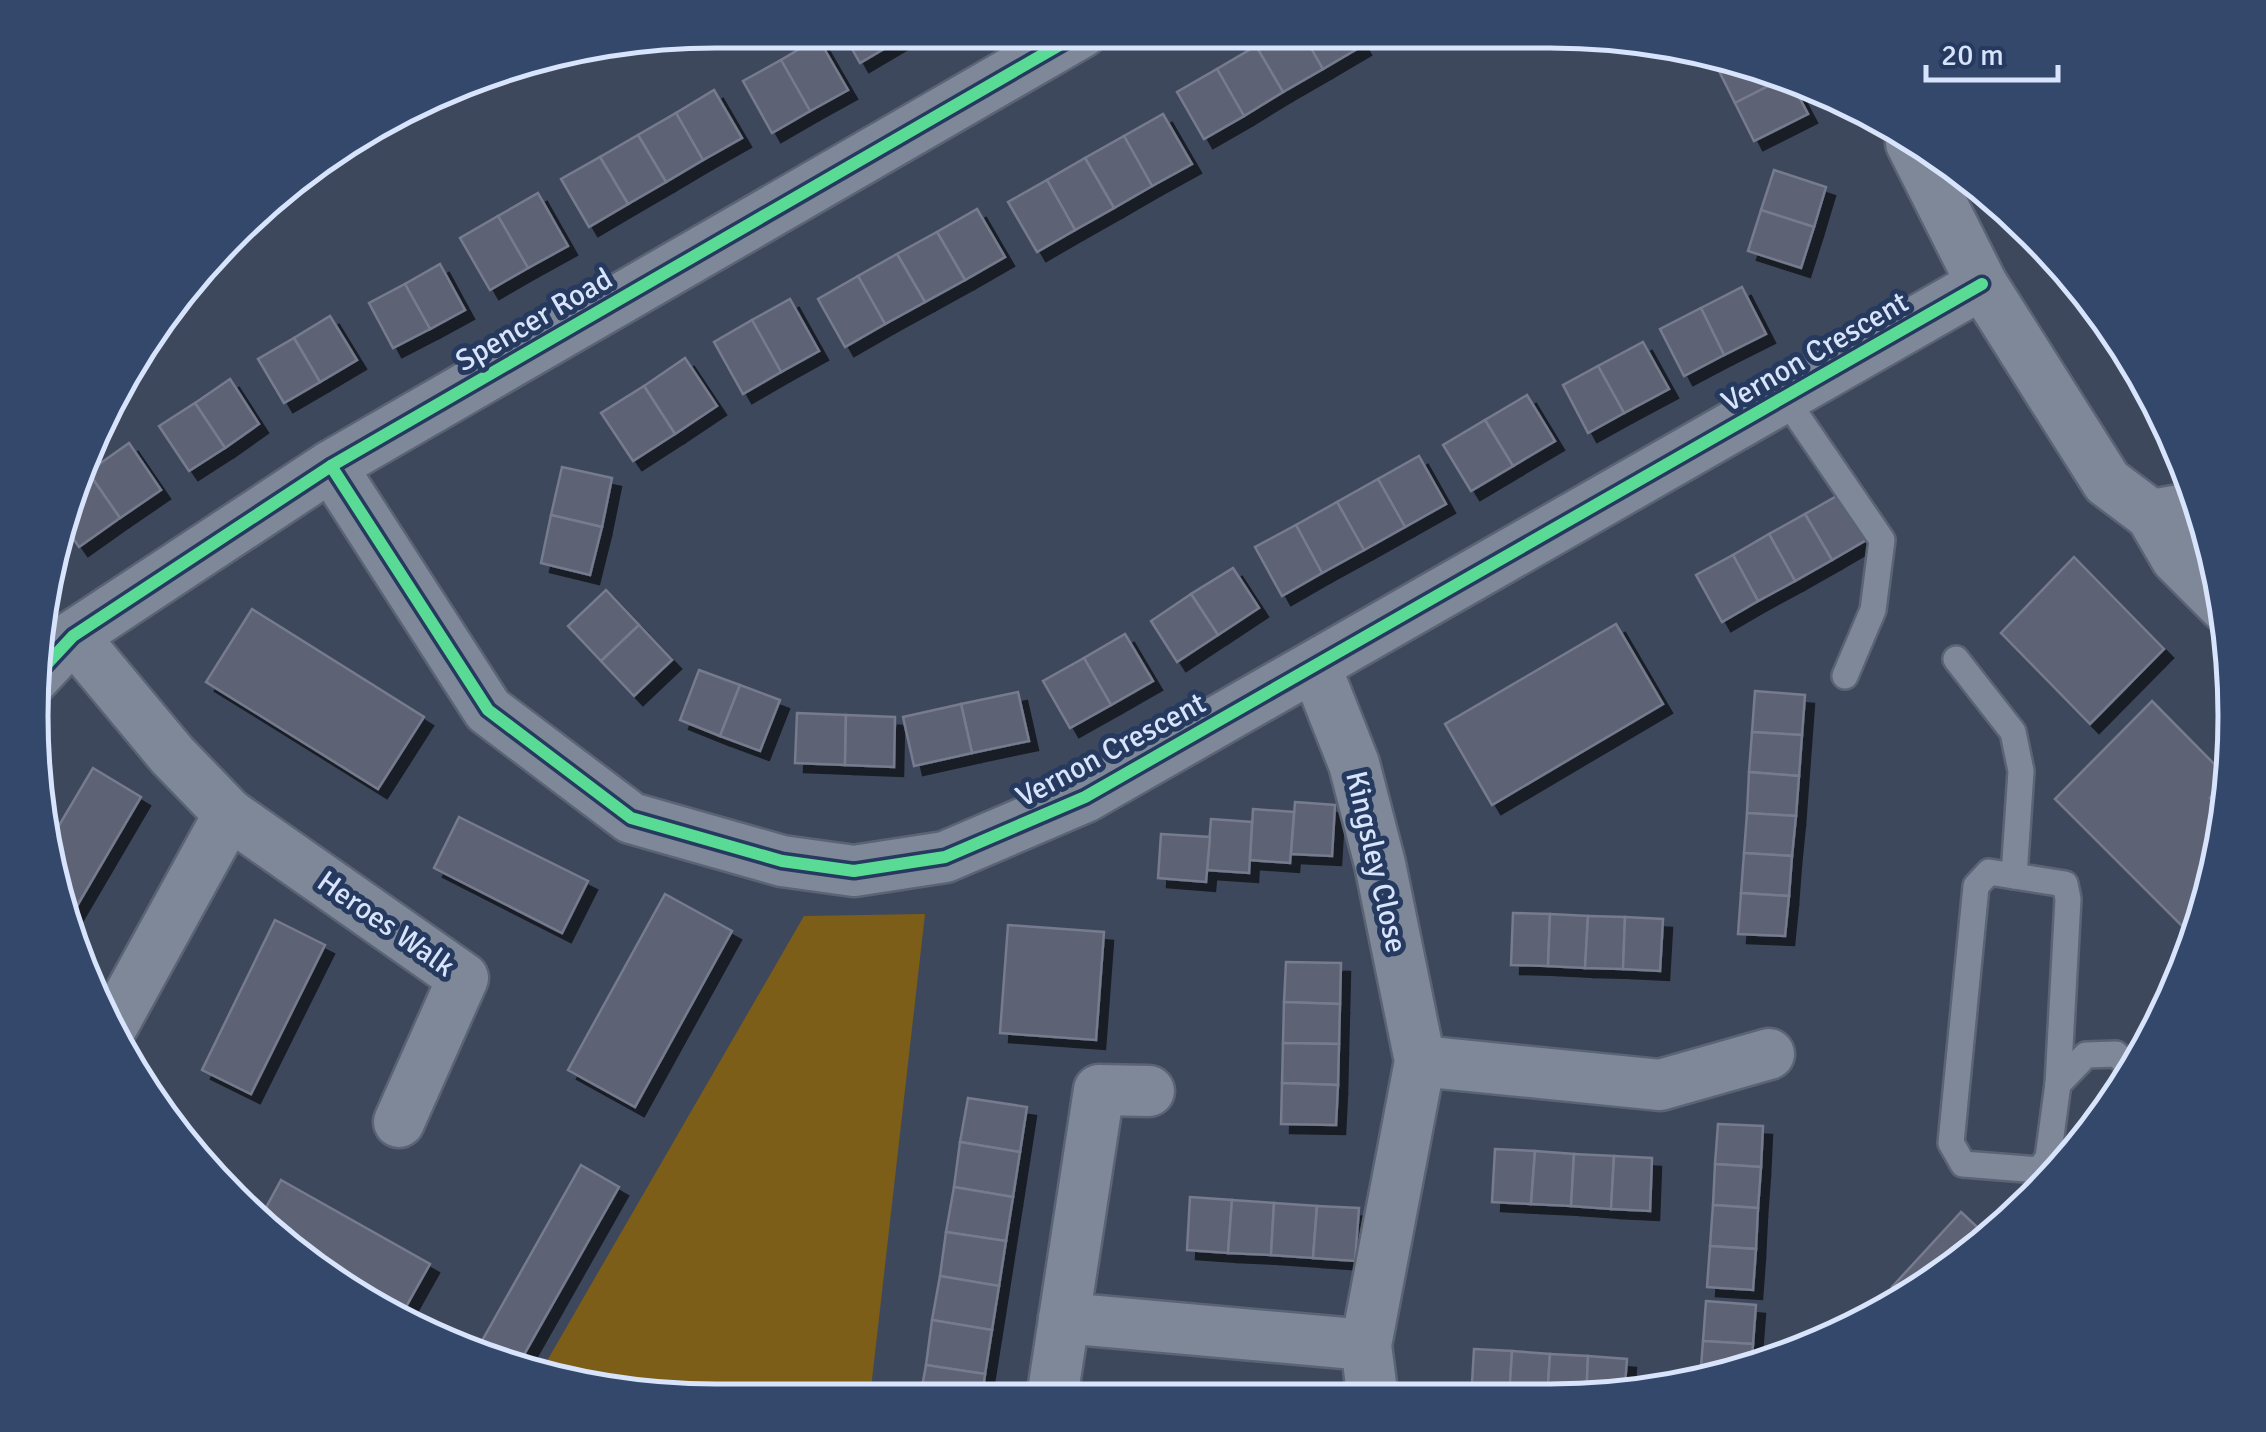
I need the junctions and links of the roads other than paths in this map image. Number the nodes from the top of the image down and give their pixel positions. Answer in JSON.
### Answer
{"nodes":[{"id":1,"x":1054,"y":48,"type":"edge"},
{"id":2,"x":1918,"y":158,"type":"edge"},
{"id":3,"x":1982,"y":284,"type":"junction"},
{"id":4,"x":1784,"y":398,"type":"junction"},
{"id":5,"x":331,"y":466,"type":"junction"},
{"id":6,"x":2185,"y":509,"type":"edge"},
{"id":7,"x":2152,"y":515,"type":"junction"},
{"id":8,"x":2206,"y":588,"type":"edge"},
{"id":9,"x":73,"y":636,"type":"junction"},
{"id":10,"x":1956,"y":659,"type":"dead end"},
{"id":11,"x":50,"y":661,"type":"edge"},
{"id":12,"x":1316,"y":668,"type":"junction"},
{"id":13,"x":1845,"y":676,"type":"dead end"},
{"id":14,"x":229,"y":814,"type":"junction"},
{"id":15,"x":2014,"y":876,"type":"junction"},
{"id":16,"x":118,"y":1016,"type":"edge"},
{"id":17,"x":1769,"y":1054,"type":"dead end"},
{"id":18,"x":2123,"y":1060,"type":"edge"},
{"id":19,"x":1420,"y":1061,"type":"junction"},
{"id":20,"x":2058,"y":1084,"type":"junction"},
{"id":21,"x":1149,"y":1091,"type":"dead end"},
{"id":22,"x":399,"y":1122,"type":"dead end"},
{"id":23,"x":1064,"y":1318,"type":"junction"},
{"id":24,"x":1366,"y":1345,"type":"junction"},
{"id":25,"x":1054,"y":1384,"type":"edge"},
{"id":26,"x":1371,"y":1384,"type":"edge"}],
"edges":[{"from":1,"to":5,"type":"street","name":"Spencer Road"},
{"from":2,"to":3,"type":"street"},
{"from":3,"to":4,"type":"street","name":"Vernon Crescent"},
{"from":3,"to":7,"type":"street"},
{"from":4,"to":12,"type":"street","name":"Vernon Crescent"},
{"from":4,"to":13,"type":"lane"},
{"from":5,"to":9,"type":"street","name":"Spencer Road"},
{"from":5,"to":12,"type":"street","name":"Vernon Crescent"},
{"from":6,"to":7,"type":"street"},
{"from":7,"to":8,"type":"street"},
{"from":9,"to":11,"type":"street","name":"Spencer Road"},
{"from":9,"to":14,"type":"street","name":"Heroes Walk"},
{"from":10,"to":15,"type":"lane"},
{"from":12,"to":19,"type":"street","name":"Kingsley Close"},
{"from":14,"to":16,"type":"street"},
{"from":14,"to":22,"type":"street","name":"Heroes Walk"},
{"from":15,"to":20,"type":"lane"},
{"from":15,"to":20,"type":"lane"},
{"from":17,"to":19,"type":"street"},
{"from":18,"to":20,"type":"lane"},
{"from":19,"to":24,"type":"street","name":"Kingsley Close"},
{"from":21,"to":23,"type":"street"},
{"from":23,"to":24,"type":"street"},
{"from":23,"to":25,"type":"street"},
{"from":24,"to":26,"type":"street","name":"Kingsley Close"}]}
